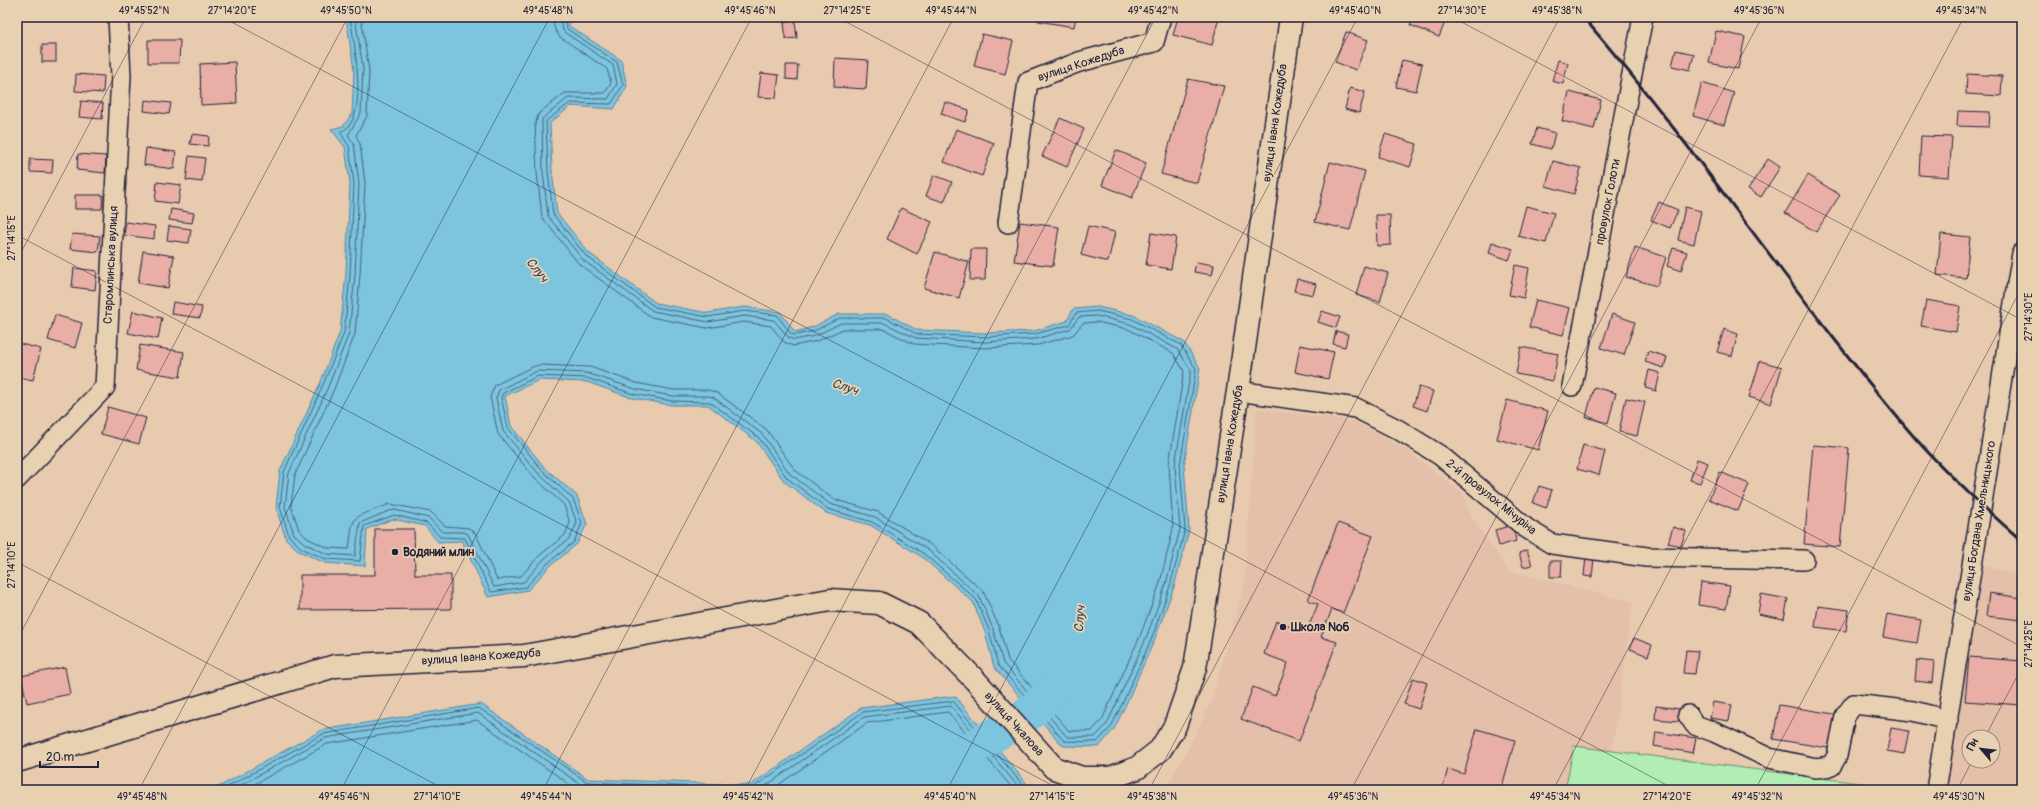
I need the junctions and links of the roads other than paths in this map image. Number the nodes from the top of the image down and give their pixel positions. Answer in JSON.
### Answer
{"nodes":[{"id":1,"x":118,"y":17,"type":"edge"},
{"id":2,"x":1161,"y":17,"type":"edge"},
{"id":3,"x":1291,"y":17,"type":"edge"},
{"id":4,"x":1643,"y":17,"type":"edge"},
{"id":5,"x":1008,"y":223,"type":"dead end"},
{"id":6,"x":2022,"y":253,"type":"edge"},
{"id":7,"x":1572,"y":386,"type":"dead end"},
{"id":8,"x":1238,"y":391,"type":"junction"},
{"id":9,"x":17,"y":479,"type":"edge"},
{"id":10,"x":1804,"y":560,"type":"dead end"},
{"id":11,"x":974,"y":679,"type":"joint"},
{"id":12,"x":1688,"y":715,"type":"dead end"},
{"id":13,"x":1948,"y":720,"type":"junction"},
{"id":14,"x":17,"y":761,"type":"edge"},
{"id":15,"x":1054,"y":768,"type":"joint"},
{"id":16,"x":1936,"y":790,"type":"edge"}],
"edges":[{"from":1,"to":9,"type":"street","name":"Старомлинська вулиця"},
{"from":2,"to":5,"type":"street","name":"вулиця Кожедуба"},
{"from":3,"to":8,"type":"main road","name":"вулиця Івана Кожедуба"},
{"from":4,"to":7,"type":"street","name":"провулок Голоти"},
{"from":6,"to":13,"type":"street","name":"вулиця Богдана Хмельницького"},
{"from":8,"to":10,"type":"street","name":"2-й провулок Мічуріна"},
{"from":8,"to":15,"type":"main road","name":"вулиця Івана Кожедуба"},
{"from":11,"to":14,"type":"main road","name":"вулиця Івана Кожедуба"},
{"from":11,"to":15,"type":"main road","name":"вулиця Чкалова"},
{"from":12,"to":13,"type":"street"},
{"from":13,"to":16,"type":"street","name":"вулиця Богдана Хмельницького"}]}
